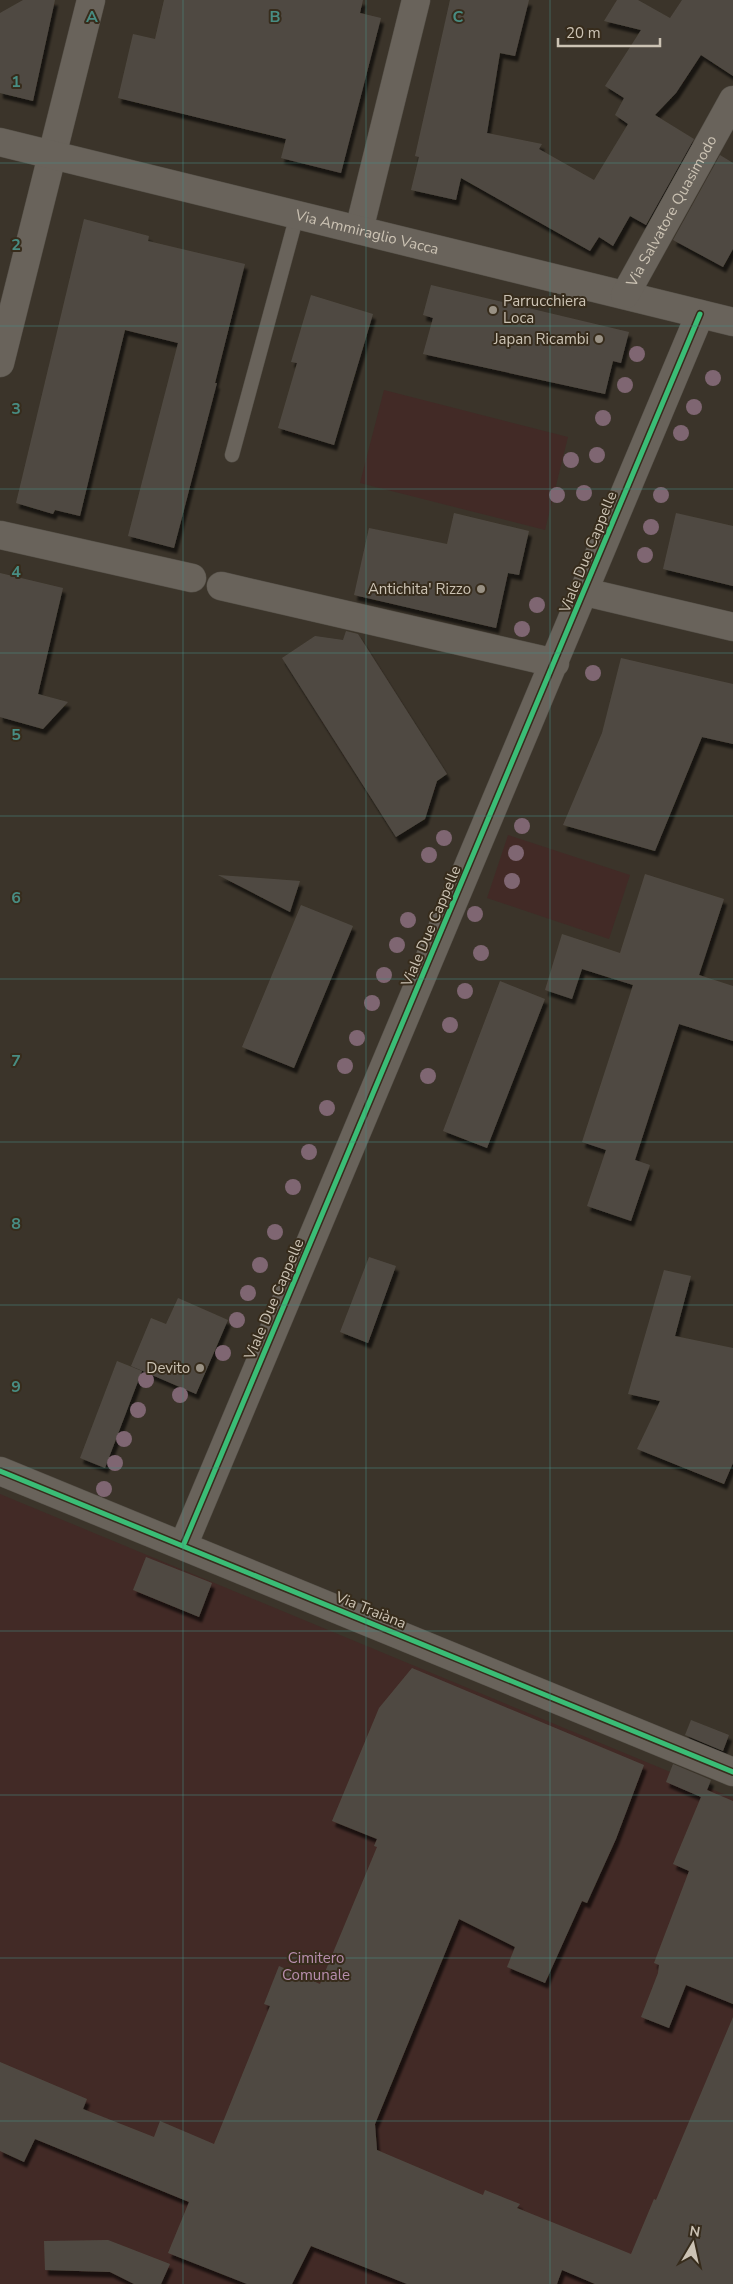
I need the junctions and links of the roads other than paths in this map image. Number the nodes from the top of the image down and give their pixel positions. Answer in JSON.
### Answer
{"nodes":[{"id":1,"x":91,"y":0,"type":"edge"},
{"id":2,"x":416,"y":0,"type":"edge"},
{"id":3,"x":733,"y":100,"type":"edge"},
{"id":4,"x":0,"y":142,"type":"edge"},
{"id":5,"x":52,"y":154,"type":"junction"},
{"id":6,"x":297,"y":215,"type":"junction"},
{"id":7,"x":359,"y":230,"type":"junction"},
{"id":8,"x":625,"y":295,"type":"junction"},
{"id":9,"x":700,"y":314,"type":"junction"},
{"id":10,"x":733,"y":322,"type":"edge"},
{"id":11,"x":0,"y":363,"type":"edge"},
{"id":12,"x":232,"y":455,"type":"dead end"},
{"id":13,"x":0,"y":535,"type":"edge"},
{"id":14,"x":192,"y":578,"type":"dead end"},
{"id":15,"x":221,"y":586,"type":"dead end"},
{"id":16,"x":585,"y":592,"type":"junction"},
{"id":17,"x":733,"y":627,"type":"edge"},
{"id":18,"x":555,"y":663,"type":"junction"},
{"id":19,"x":0,"y":1471,"type":"edge"},
{"id":20,"x":183,"y":1546,"type":"junction"},
{"id":21,"x":733,"y":1772,"type":"edge"}],
"edges":[{"from":1,"to":5,"type":"street"},
{"from":2,"to":7,"type":"street"},
{"from":3,"to":8,"type":"street","name":"Via Salvatore Quasimodo"},
{"from":4,"to":5,"type":"street","name":"Via Ammiraglio Vacca"},
{"from":5,"to":6,"type":"street","name":"Via Ammiraglio Vacca"},
{"from":5,"to":11,"type":"street"},
{"from":6,"to":7,"type":"street","name":"Via Ammiraglio Vacca"},
{"from":6,"to":12,"type":"lane"},
{"from":7,"to":8,"type":"street","name":"Via Ammiraglio Vacca"},
{"from":8,"to":9,"type":"street","name":"Via Ammiraglio Vacca"},
{"from":9,"to":10,"type":"street","name":"Via Ammiraglio Vacca"},
{"from":9,"to":16,"type":"street","name":"Viale Due Cappelle"},
{"from":13,"to":14,"type":"street"},
{"from":15,"to":18,"type":"street"},
{"from":16,"to":17,"type":"street"},
{"from":16,"to":18,"type":"street","name":"Viale Due Cappelle"},
{"from":18,"to":20,"type":"street","name":"Viale Due Cappelle"},
{"from":19,"to":20,"type":"street","name":"Via Traiàna"},
{"from":20,"to":21,"type":"street","name":"Via Traiàna"}]}
